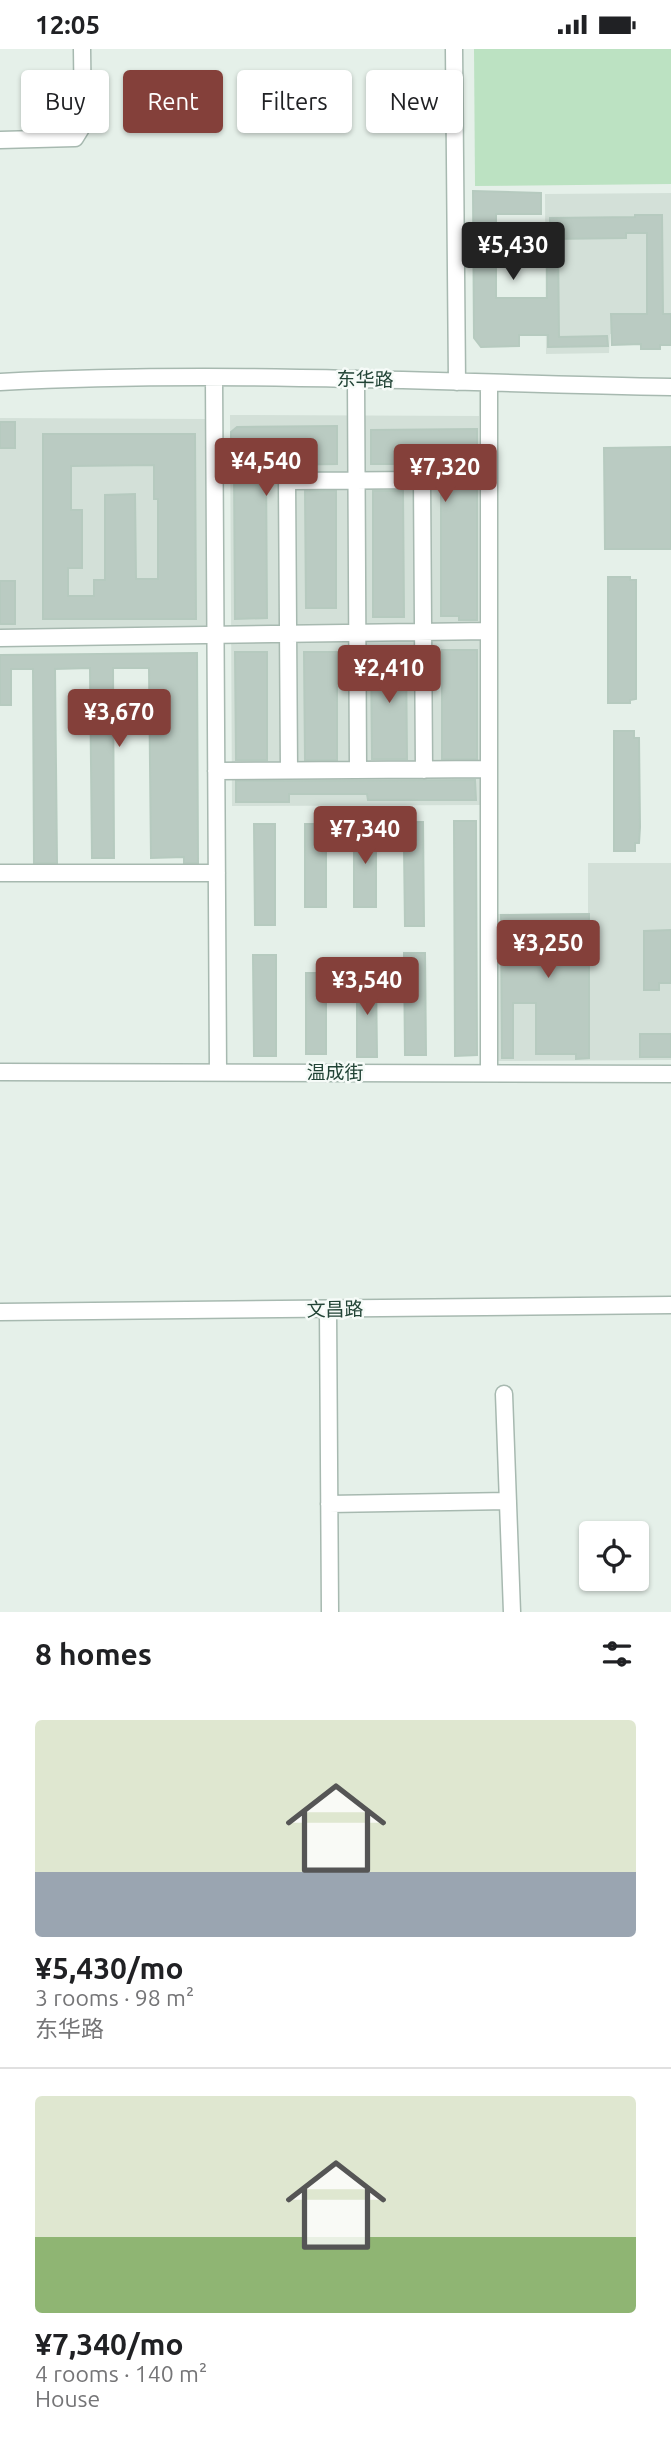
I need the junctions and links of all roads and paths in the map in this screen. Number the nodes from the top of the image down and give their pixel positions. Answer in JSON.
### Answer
{"nodes":[{"id":1,"x":82,"y":49,"type":"edge"},
{"id":2,"x":454,"y":49,"type":"edge"},
{"id":3,"x":0,"y":140,"type":"edge"},
{"id":4,"x":0,"y":372,"type":"edge"},
{"id":5,"x":214,"y":378,"type":"junction"},
{"id":6,"x":59,"y":379,"type":"junction"},
{"id":7,"x":356,"y":379,"type":"junction"},
{"id":8,"x":0,"y":382,"type":"edge"},
{"id":9,"x":457,"y":382,"type":"junction"},
{"id":10,"x":489,"y":383,"type":"junction"},
{"id":11,"x":671,"y":387,"type":"edge"},
{"id":12,"x":356,"y":481,"type":"junction"},
{"id":13,"x":489,"y":631,"type":"junction"},
{"id":14,"x":423,"y":632,"type":"junction"},
{"id":15,"x":357,"y":633,"type":"junction"},
{"id":16,"x":288,"y":634,"type":"junction"},
{"id":17,"x":216,"y":635,"type":"junction"},
{"id":18,"x":0,"y":638,"type":"edge"},
{"id":19,"x":489,"y":769,"type":"junction"},
{"id":20,"x":358,"y":770,"type":"junction"},
{"id":21,"x":424,"y":770,"type":"junction"},
{"id":22,"x":216,"y":771,"type":"junction"},
{"id":23,"x":289,"y":771,"type":"junction"},
{"id":24,"x":0,"y":873,"type":"edge"},
{"id":25,"x":217,"y":873,"type":"junction"},
{"id":26,"x":0,"y":1072,"type":"edge"},
{"id":27,"x":218,"y":1072,"type":"junction"},
{"id":28,"x":489,"y":1073,"type":"junction"},
{"id":29,"x":671,"y":1074,"type":"edge"},
{"id":30,"x":671,"y":1305,"type":"edge"},
{"id":31,"x":328,"y":1309,"type":"junction"},
{"id":32,"x":0,"y":1313,"type":"edge"},
{"id":33,"x":504,"y":1394,"type":"dead end"},
{"id":34,"x":508,"y":1501,"type":"junction"},
{"id":35,"x":329,"y":1504,"type":"junction"},
{"id":36,"x":330,"y":1612,"type":"edge"},
{"id":37,"x":512,"y":1612,"type":"edge"}],
"edges":[{"from":1,"to":3,"type":"street"},
{"from":2,"to":9,"type":"street"},
{"from":4,"to":6,"type":"street"},
{"from":5,"to":6,"type":"street","name":"东华路"},
{"from":5,"to":7,"type":"street","name":"东华路"},
{"from":5,"to":17,"type":"street"},
{"from":6,"to":8,"type":"street"},
{"from":7,"to":9,"type":"street","name":"东华路"},
{"from":7,"to":12,"type":"street"},
{"from":9,"to":10,"type":"street","name":"东华路"},
{"from":10,"to":11,"type":"street","name":"东华路"},
{"from":10,"to":13,"type":"street"},
{"from":12,"to":14,"type":"street"},
{"from":12,"to":15,"type":"street"},
{"from":12,"to":16,"type":"street"},
{"from":13,"to":14,"type":"street"},
{"from":13,"to":19,"type":"street"},
{"from":14,"to":15,"type":"street"},
{"from":14,"to":21,"type":"street"},
{"from":15,"to":16,"type":"street"},
{"from":15,"to":20,"type":"street"},
{"from":16,"to":17,"type":"street"},
{"from":16,"to":23,"type":"street"},
{"from":17,"to":18,"type":"street"},
{"from":17,"to":22,"type":"street"},
{"from":19,"to":21,"type":"street"},
{"from":19,"to":28,"type":"street"},
{"from":20,"to":21,"type":"street"},
{"from":20,"to":23,"type":"street"},
{"from":22,"to":23,"type":"street"},
{"from":22,"to":25,"type":"street"},
{"from":24,"to":25,"type":"street"},
{"from":25,"to":27,"type":"street"},
{"from":26,"to":27,"type":"street","name":"温成街"},
{"from":27,"to":28,"type":"street","name":"温成街"},
{"from":28,"to":29,"type":"street","name":"温成街"},
{"from":30,"to":31,"type":"street","name":"文昌路"},
{"from":31,"to":32,"type":"street","name":"文昌路"},
{"from":31,"to":35,"type":"street"},
{"from":33,"to":34,"type":"street"},
{"from":34,"to":35,"type":"street"},
{"from":34,"to":37,"type":"street"},
{"from":35,"to":36,"type":"street"}]}
